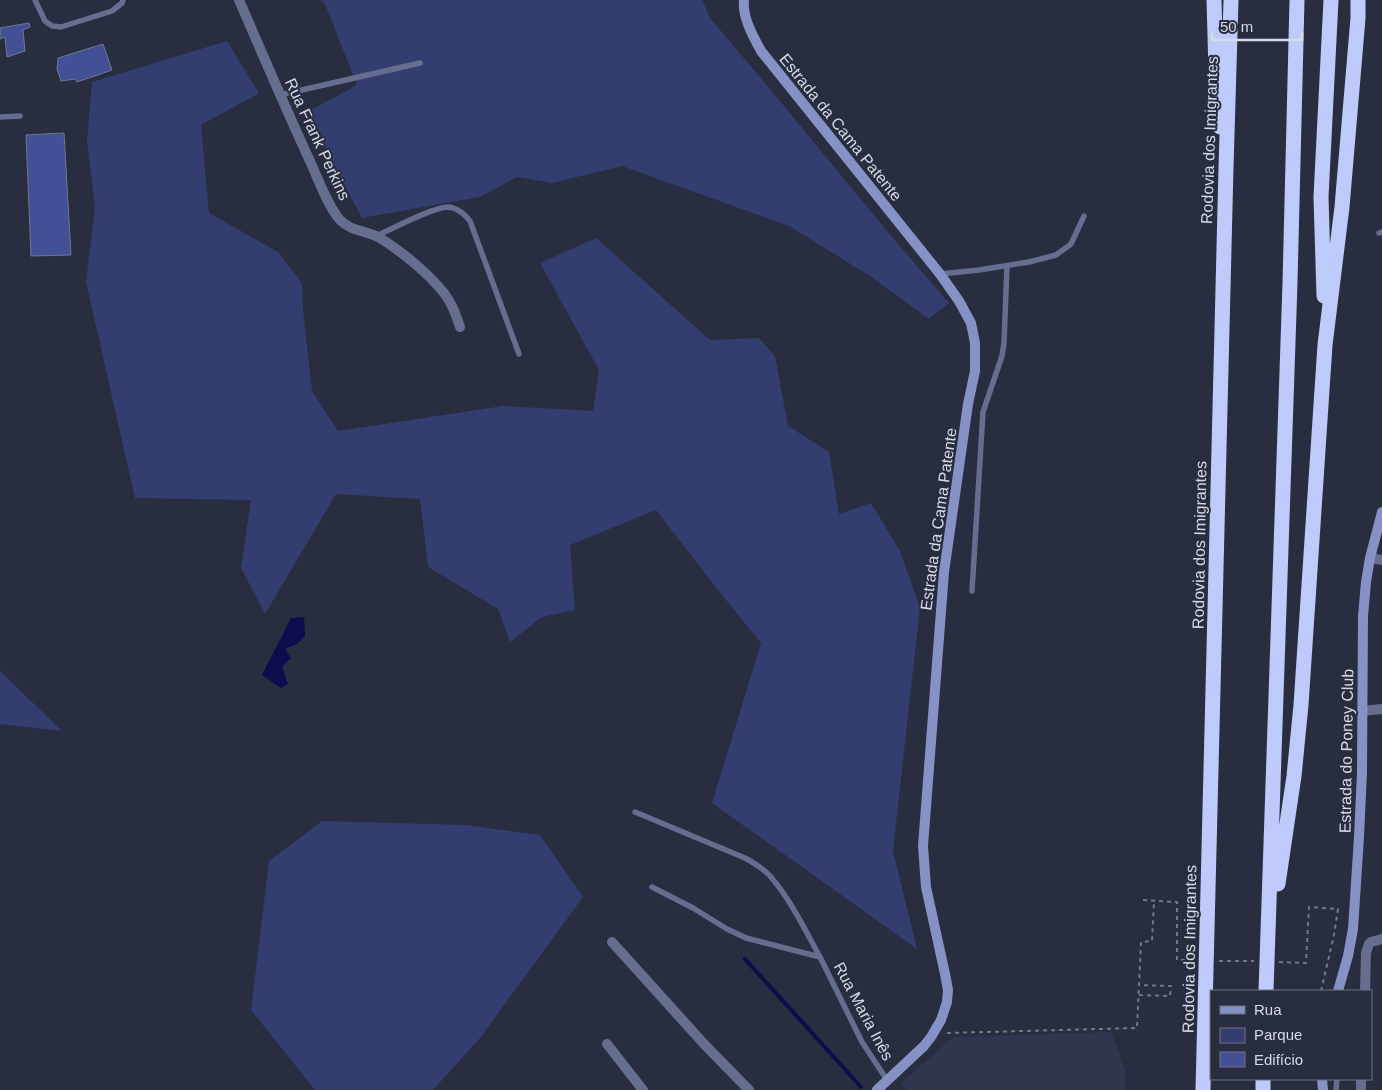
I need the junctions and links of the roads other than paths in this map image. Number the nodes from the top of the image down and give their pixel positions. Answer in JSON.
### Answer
{"nodes":[{"id":1,"x":37,"y":0,"type":"edge"},
{"id":2,"x":123,"y":0,"type":"edge"},
{"id":3,"x":239,"y":0,"type":"edge"},
{"id":4,"x":1214,"y":0,"type":"edge"},
{"id":5,"x":1231,"y":0,"type":"edge"},
{"id":6,"x":1297,"y":0,"type":"edge"},
{"id":7,"x":1331,"y":0,"type":"edge"},
{"id":8,"x":1358,"y":0,"type":"edge"},
{"id":9,"x":743,"y":2,"type":"edge"},
{"id":10,"x":420,"y":63,"type":"dead end"},
{"id":11,"x":280,"y":95,"type":"junction"},
{"id":12,"x":20,"y":116,"type":"dead end"},
{"id":13,"x":0,"y":117,"type":"edge"},
{"id":14,"x":1226,"y":168,"type":"junction"},
{"id":15,"x":1084,"y":216,"type":"dead end"},
{"id":16,"x":376,"y":236,"type":"junction"},
{"id":17,"x":1007,"y":266,"type":"junction"},
{"id":18,"x":940,"y":274,"type":"junction"},
{"id":19,"x":460,"y":327,"type":"dead end"},
{"id":20,"x":1325,"y":344,"type":"junction"},
{"id":21,"x":519,"y":354,"type":"dead end"},
{"id":22,"x":1382,"y":512,"type":"edge"},
{"id":23,"x":1370,"y":558,"type":"junction"},
{"id":24,"x":1382,"y":560,"type":"edge"},
{"id":25,"x":972,"y":591,"type":"dead end"},
{"id":26,"x":1382,"y":709,"type":"edge"},
{"id":27,"x":1362,"y":711,"type":"junction"},
{"id":28,"x":635,"y":812,"type":"dead end"},
{"id":29,"x":652,"y":887,"type":"dead end"},
{"id":30,"x":1379,"y":940,"type":"edge"},
{"id":31,"x":612,"y":942,"type":"dead end"},
{"id":32,"x":820,"y":957,"type":"junction"},
{"id":33,"x":1266,"y":960,"type":"junction"},
{"id":34,"x":1266,"y":990,"type":"edge"},
{"id":35,"x":1338,"y":990,"type":"edge"},
{"id":36,"x":1365,"y":990,"type":"edge"},
{"id":37,"x":607,"y":1044,"type":"dead end"},
{"id":38,"x":883,"y":1086,"type":"edge"},
{"id":39,"x":643,"y":1090,"type":"edge"},
{"id":40,"x":749,"y":1090,"type":"edge"},
{"id":41,"x":1203,"y":1090,"type":"edge"}],
"edges":[{"from":1,"to":2,"type":"lane"},
{"from":3,"to":11,"type":"street","name":"Rua Frank Perkins"},
{"from":4,"to":14,"type":"highway"},
{"from":5,"to":14,"type":"highway","name":"Rodovia dos Imigrantes"},
{"from":6,"to":33,"type":"highway"},
{"from":7,"to":20,"type":"highway"},
{"from":8,"to":20,"type":"highway"},
{"from":9,"to":18,"type":"street","name":"Estrada da Cama Patente"},
{"from":10,"to":11,"type":"lane"},
{"from":11,"to":16,"type":"street","name":"Rua Frank Perkins"},
{"from":12,"to":13,"type":"lane"},
{"from":14,"to":41,"type":"highway","name":"Rodovia dos Imigrantes"},
{"from":15,"to":17,"type":"lane"},
{"from":16,"to":19,"type":"street","name":"Rua Frank Perkins"},
{"from":16,"to":21,"type":"lane"},
{"from":17,"to":18,"type":"lane"},
{"from":17,"to":25,"type":"lane"},
{"from":18,"to":38,"type":"street","name":"Estrada da Cama Patente"},
{"from":20,"to":33,"type":"highway"},
{"from":22,"to":23,"type":"street","name":"Estrada do Poney Club"},
{"from":23,"to":24,"type":"street"},
{"from":23,"to":27,"type":"street","name":"Estrada do Poney Club"},
{"from":26,"to":27,"type":"street"},
{"from":27,"to":35,"type":"street","name":"Estrada do Poney Club"},
{"from":28,"to":32,"type":"lane"},
{"from":29,"to":32,"type":"lane","name":"Rua Maria Inês"},
{"from":30,"to":36,"type":"street"},
{"from":31,"to":40,"type":"street"},
{"from":32,"to":38,"type":"lane","name":"Rua Maria Inês"},
{"from":33,"to":34,"type":"highway"},
{"from":37,"to":39,"type":"street"}]}
